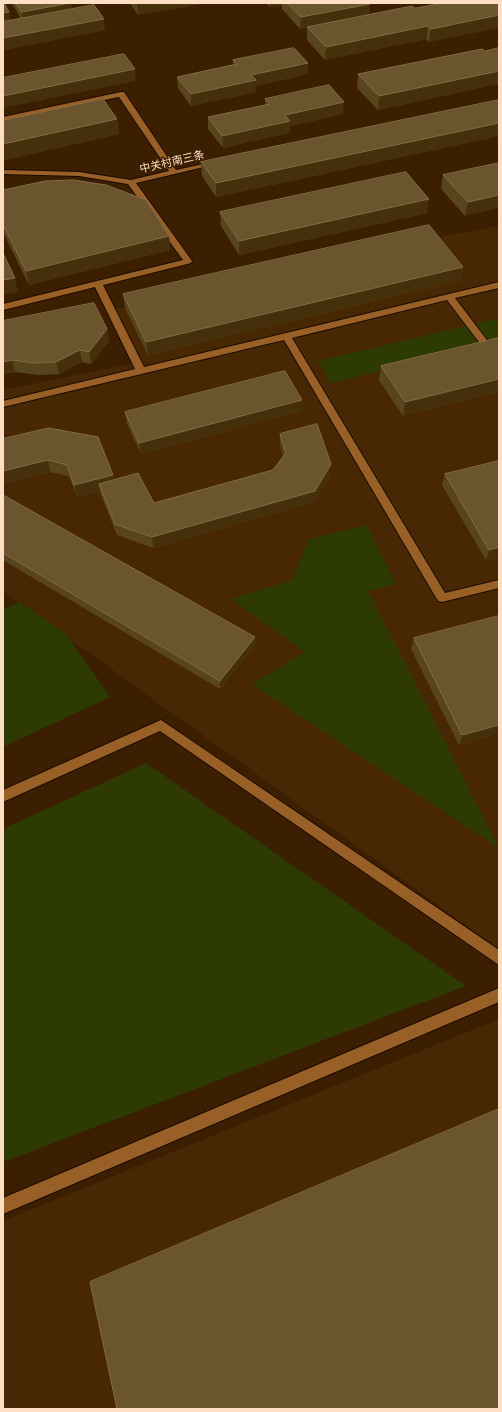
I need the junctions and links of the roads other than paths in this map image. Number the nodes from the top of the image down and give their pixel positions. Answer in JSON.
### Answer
{"nodes":[{"id":1,"x":3,"y":119,"type":"edge"},
{"id":2,"x":228,"y":160,"type":"edge"},
{"id":3,"x":3,"y":172,"type":"edge"},
{"id":4,"x":174,"y":173,"type":"junction"},
{"id":5,"x":131,"y":182,"type":"junction"},
{"id":6,"x":98,"y":284,"type":"junction"},
{"id":7,"x":499,"y":285,"type":"edge"},
{"id":8,"x":449,"y":297,"type":"junction"},
{"id":9,"x":3,"y":308,"type":"edge"},
{"id":10,"x":286,"y":336,"type":"junction"},
{"id":11,"x":488,"y":348,"type":"edge"},
{"id":12,"x":141,"y":371,"type":"junction"},
{"id":13,"x":3,"y":404,"type":"edge"},
{"id":14,"x":499,"y":584,"type":"edge"},
{"id":15,"x":3,"y":796,"type":"edge"},
{"id":16,"x":499,"y":958,"type":"edge"},
{"id":17,"x":499,"y":995,"type":"edge"},
{"id":18,"x":3,"y":1206,"type":"edge"}],
"edges":[{"from":1,"to":4,"type":"street"},
{"from":2,"to":4,"type":"street","name":"中关村南三条"},
{"from":3,"to":5,"type":"street"},
{"from":4,"to":5,"type":"street","name":"中关村南三条"},
{"from":5,"to":6,"type":"street"},
{"from":6,"to":9,"type":"street"},
{"from":6,"to":12,"type":"street"},
{"from":7,"to":8,"type":"street"},
{"from":8,"to":10,"type":"street"},
{"from":8,"to":11,"type":"street"},
{"from":10,"to":12,"type":"street"},
{"from":10,"to":14,"type":"street"},
{"from":12,"to":13,"type":"street"},
{"from":15,"to":16,"type":"street"},
{"from":17,"to":18,"type":"street"}]}
